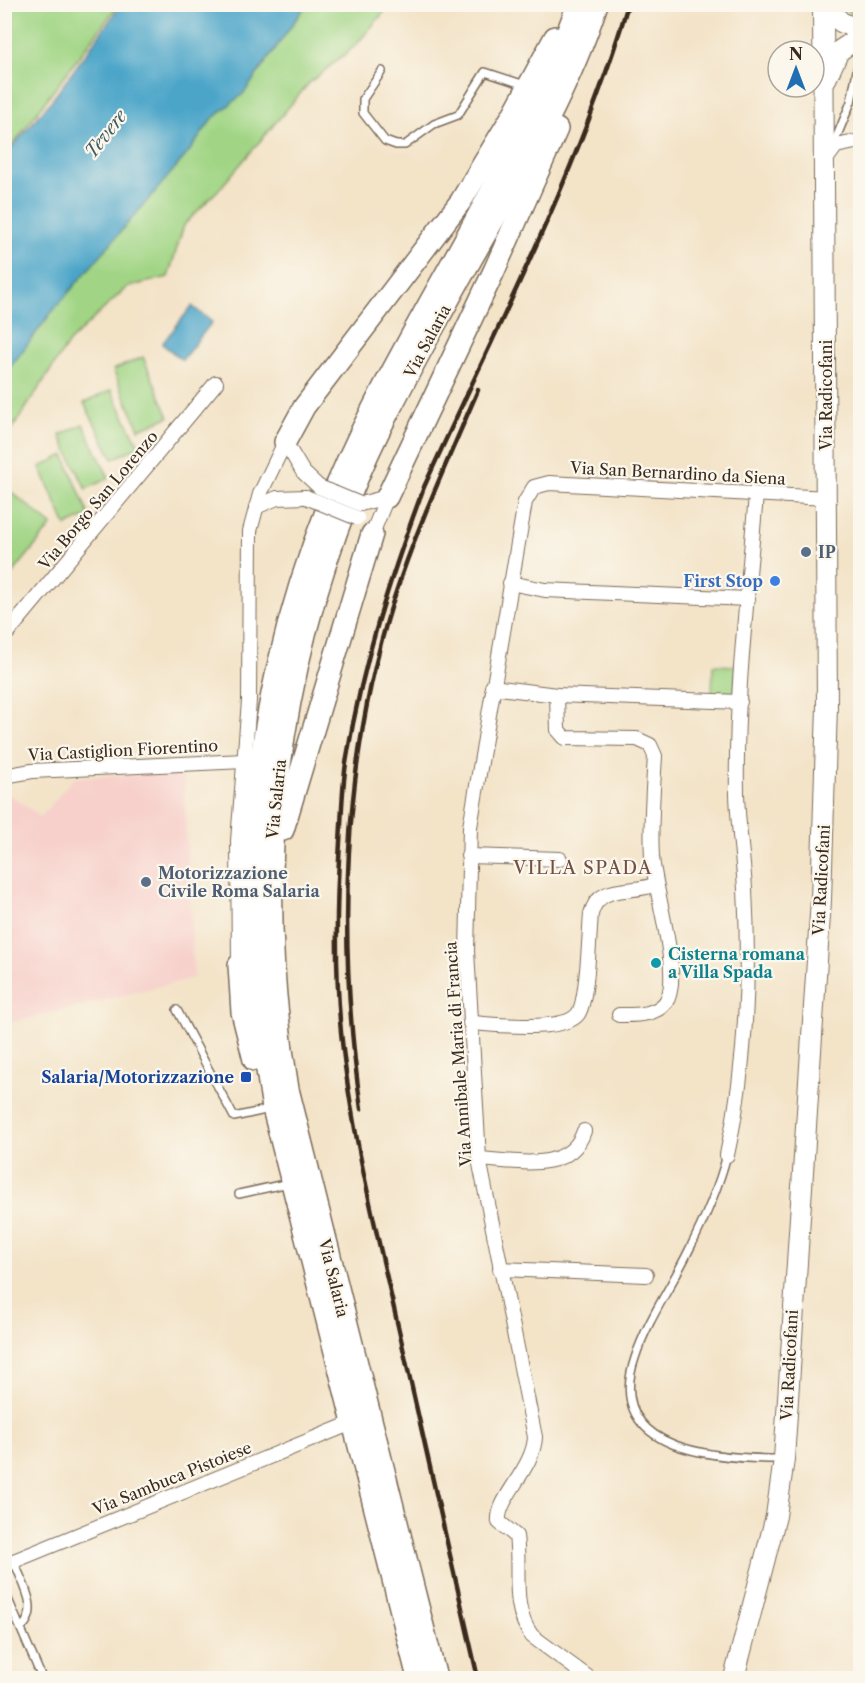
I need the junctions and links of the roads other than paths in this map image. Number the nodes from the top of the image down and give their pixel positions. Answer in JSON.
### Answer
{"nodes":[{"id":1,"x":578,"y":4,"type":"edge"},
{"id":2,"x":597,"y":4,"type":"edge"},
{"id":3,"x":823,"y":4,"type":"edge"},
{"id":4,"x":857,"y":37,"type":"edge"},
{"id":5,"x":822,"y":38,"type":"joint"},
{"id":6,"x":382,"y":71,"type":"dead end"},
{"id":7,"x":571,"y":73,"type":"junction"},
{"id":8,"x":826,"y":82,"type":"edge"},
{"id":9,"x":528,"y":86,"type":"junction"},
{"id":10,"x":825,"y":99,"type":"edge"},
{"id":11,"x":859,"y":141,"type":"edge"},
{"id":12,"x":828,"y":155,"type":"junction"},
{"id":13,"x":216,"y":383,"type":"dead end"},
{"id":14,"x":285,"y":442,"type":"junction"},
{"id":15,"x":530,"y":491,"type":"joint"},
{"id":16,"x":756,"y":495,"type":"junction"},
{"id":17,"x":387,"y":497,"type":"junction"},
{"id":18,"x":827,"y":498,"type":"junction"},
{"id":19,"x":256,"y":507,"type":"junction"},
{"id":20,"x":359,"y":511,"type":"junction"},
{"id":21,"x":372,"y":534,"type":"junction"},
{"id":22,"x":510,"y":584,"type":"junction"},
{"id":23,"x":748,"y":599,"type":"junction"},
{"id":24,"x":4,"y":637,"type":"edge"},
{"id":25,"x":492,"y":687,"type":"junction"},
{"id":26,"x":556,"y":695,"type":"junction"},
{"id":27,"x":740,"y":702,"type":"junction"},
{"id":28,"x":244,"y":761,"type":"junction"},
{"id":29,"x":4,"y":776,"type":"edge"},
{"id":30,"x":468,"y":855,"type":"junction"},
{"id":31,"x":560,"y":860,"type":"dead end"},
{"id":32,"x":270,"y":883,"type":"junction"},
{"id":33,"x":656,"y":884,"type":"junction"},
{"id":34,"x":239,"y":965,"type":"joint"},
{"id":35,"x":177,"y":1010,"type":"dead end"},
{"id":36,"x":619,"y":1015,"type":"dead end"},
{"id":37,"x":470,"y":1023,"type":"junction"},
{"id":38,"x":273,"y":1108,"type":"junction"},
{"id":39,"x":584,"y":1131,"type":"dead end"},
{"id":40,"x":727,"y":1155,"type":"joint"},
{"id":41,"x":479,"y":1159,"type":"junction"},
{"id":42,"x":291,"y":1183,"type":"junction"},
{"id":43,"x":239,"y":1194,"type":"dead end"},
{"id":44,"x":501,"y":1269,"type":"junction"},
{"id":45,"x":646,"y":1275,"type":"dead end"},
{"id":46,"x":352,"y":1423,"type":"junction"},
{"id":47,"x":784,"y":1459,"type":"junction"},
{"id":48,"x":9,"y":1563,"type":"edge"},
{"id":49,"x":4,"y":1590,"type":"edge"},
{"id":50,"x":21,"y":1628,"type":"junction"},
{"id":51,"x":583,"y":1677,"type":"edge"},
{"id":52,"x":732,"y":1677,"type":"edge"},
{"id":53,"x":42,"y":1678,"type":"edge"},
{"id":54,"x":418,"y":1678,"type":"edge"},
{"id":55,"x":436,"y":1678,"type":"edge"}],
"edges":[{"from":1,"to":9,"type":"main road"},
{"from":1,"to":38,"type":"main road","name":"Via Salaria"},
{"from":2,"to":7,"type":"main road","name":"Via Salaria"},
{"from":3,"to":4,"type":"street"},
{"from":3,"to":5,"type":"street","name":"Via Radicofani"},
{"from":4,"to":5,"type":"street"},
{"from":4,"to":8,"type":"street"},
{"from":4,"to":12,"type":"lane"},
{"from":6,"to":9,"type":"lane"},
{"from":7,"to":17,"type":"main road"},
{"from":7,"to":32,"type":"main road","name":"Via Salaria"},
{"from":9,"to":14,"type":"main road"},
{"from":10,"to":12,"type":"street","name":"Via Radicofani"},
{"from":11,"to":12,"type":"street"},
{"from":12,"to":18,"type":"street","name":"Via Radicofani"},
{"from":13,"to":24,"type":"street","name":"Via Borgo San Lorenzo"},
{"from":14,"to":19,"type":"street","name":"Via Salaria"},
{"from":14,"to":20,"type":"street","bridge":true},
{"from":15,"to":16,"type":"street","name":"Via San Bernardino da Siena"},
{"from":15,"to":22,"type":"street","name":"Via Annibale Maria di Francia"},
{"from":16,"to":18,"type":"street","name":"Via San Bernardino da Siena"},
{"from":16,"to":23,"type":"street"},
{"from":17,"to":20,"type":"street"},
{"from":17,"to":21,"type":"street"},
{"from":18,"to":47,"type":"street","name":"Via Radicofani"},
{"from":19,"to":20,"type":"street","bridge":true},
{"from":19,"to":28,"type":"street","name":"Via Salaria"},
{"from":20,"to":21,"type":"street"},
{"from":21,"to":32,"type":"main road"},
{"from":22,"to":23,"type":"street"},
{"from":22,"to":25,"type":"street","name":"Via Annibale Maria di Francia"},
{"from":23,"to":27,"type":"street"},
{"from":25,"to":26,"type":"street"},
{"from":25,"to":30,"type":"street","name":"Via Annibale Maria di Francia"},
{"from":26,"to":27,"type":"street"},
{"from":26,"to":33,"type":"street"},
{"from":27,"to":40,"type":"street"},
{"from":28,"to":29,"type":"street","name":"Via Castiglion Fiorentino"},
{"from":28,"to":34,"type":"street","name":"Via Salaria"},
{"from":30,"to":31,"type":"street"},
{"from":30,"to":37,"type":"street","name":"Via Annibale Maria di Francia"},
{"from":32,"to":55,"type":"main road","name":"Via Salaria"},
{"from":33,"to":36,"type":"street"},
{"from":33,"to":37,"type":"street"},
{"from":34,"to":38,"type":"main road"},
{"from":35,"to":38,"type":"lane"},
{"from":37,"to":41,"type":"street","name":"Via Annibale Maria di Francia"},
{"from":38,"to":42,"type":"main road","name":"Via Salaria"},
{"from":39,"to":41,"type":"street"},
{"from":40,"to":47,"type":"lane"},
{"from":41,"to":44,"type":"street","name":"Via Annibale Maria di Francia"},
{"from":42,"to":43,"type":"lane"},
{"from":42,"to":46,"type":"main road","name":"Via Salaria"},
{"from":44,"to":45,"type":"street"},
{"from":44,"to":51,"type":"street","name":"Via Annibale Maria di Francia"},
{"from":46,"to":48,"type":"street","name":"Via Sambuca Pistoiese"},
{"from":46,"to":54,"type":"main road","name":"Via Salaria"},
{"from":47,"to":52,"type":"street","name":"Via Radicofani"},
{"from":48,"to":50,"type":"lane"},
{"from":49,"to":50,"type":"lane"},
{"from":50,"to":53,"type":"lane"}]}
